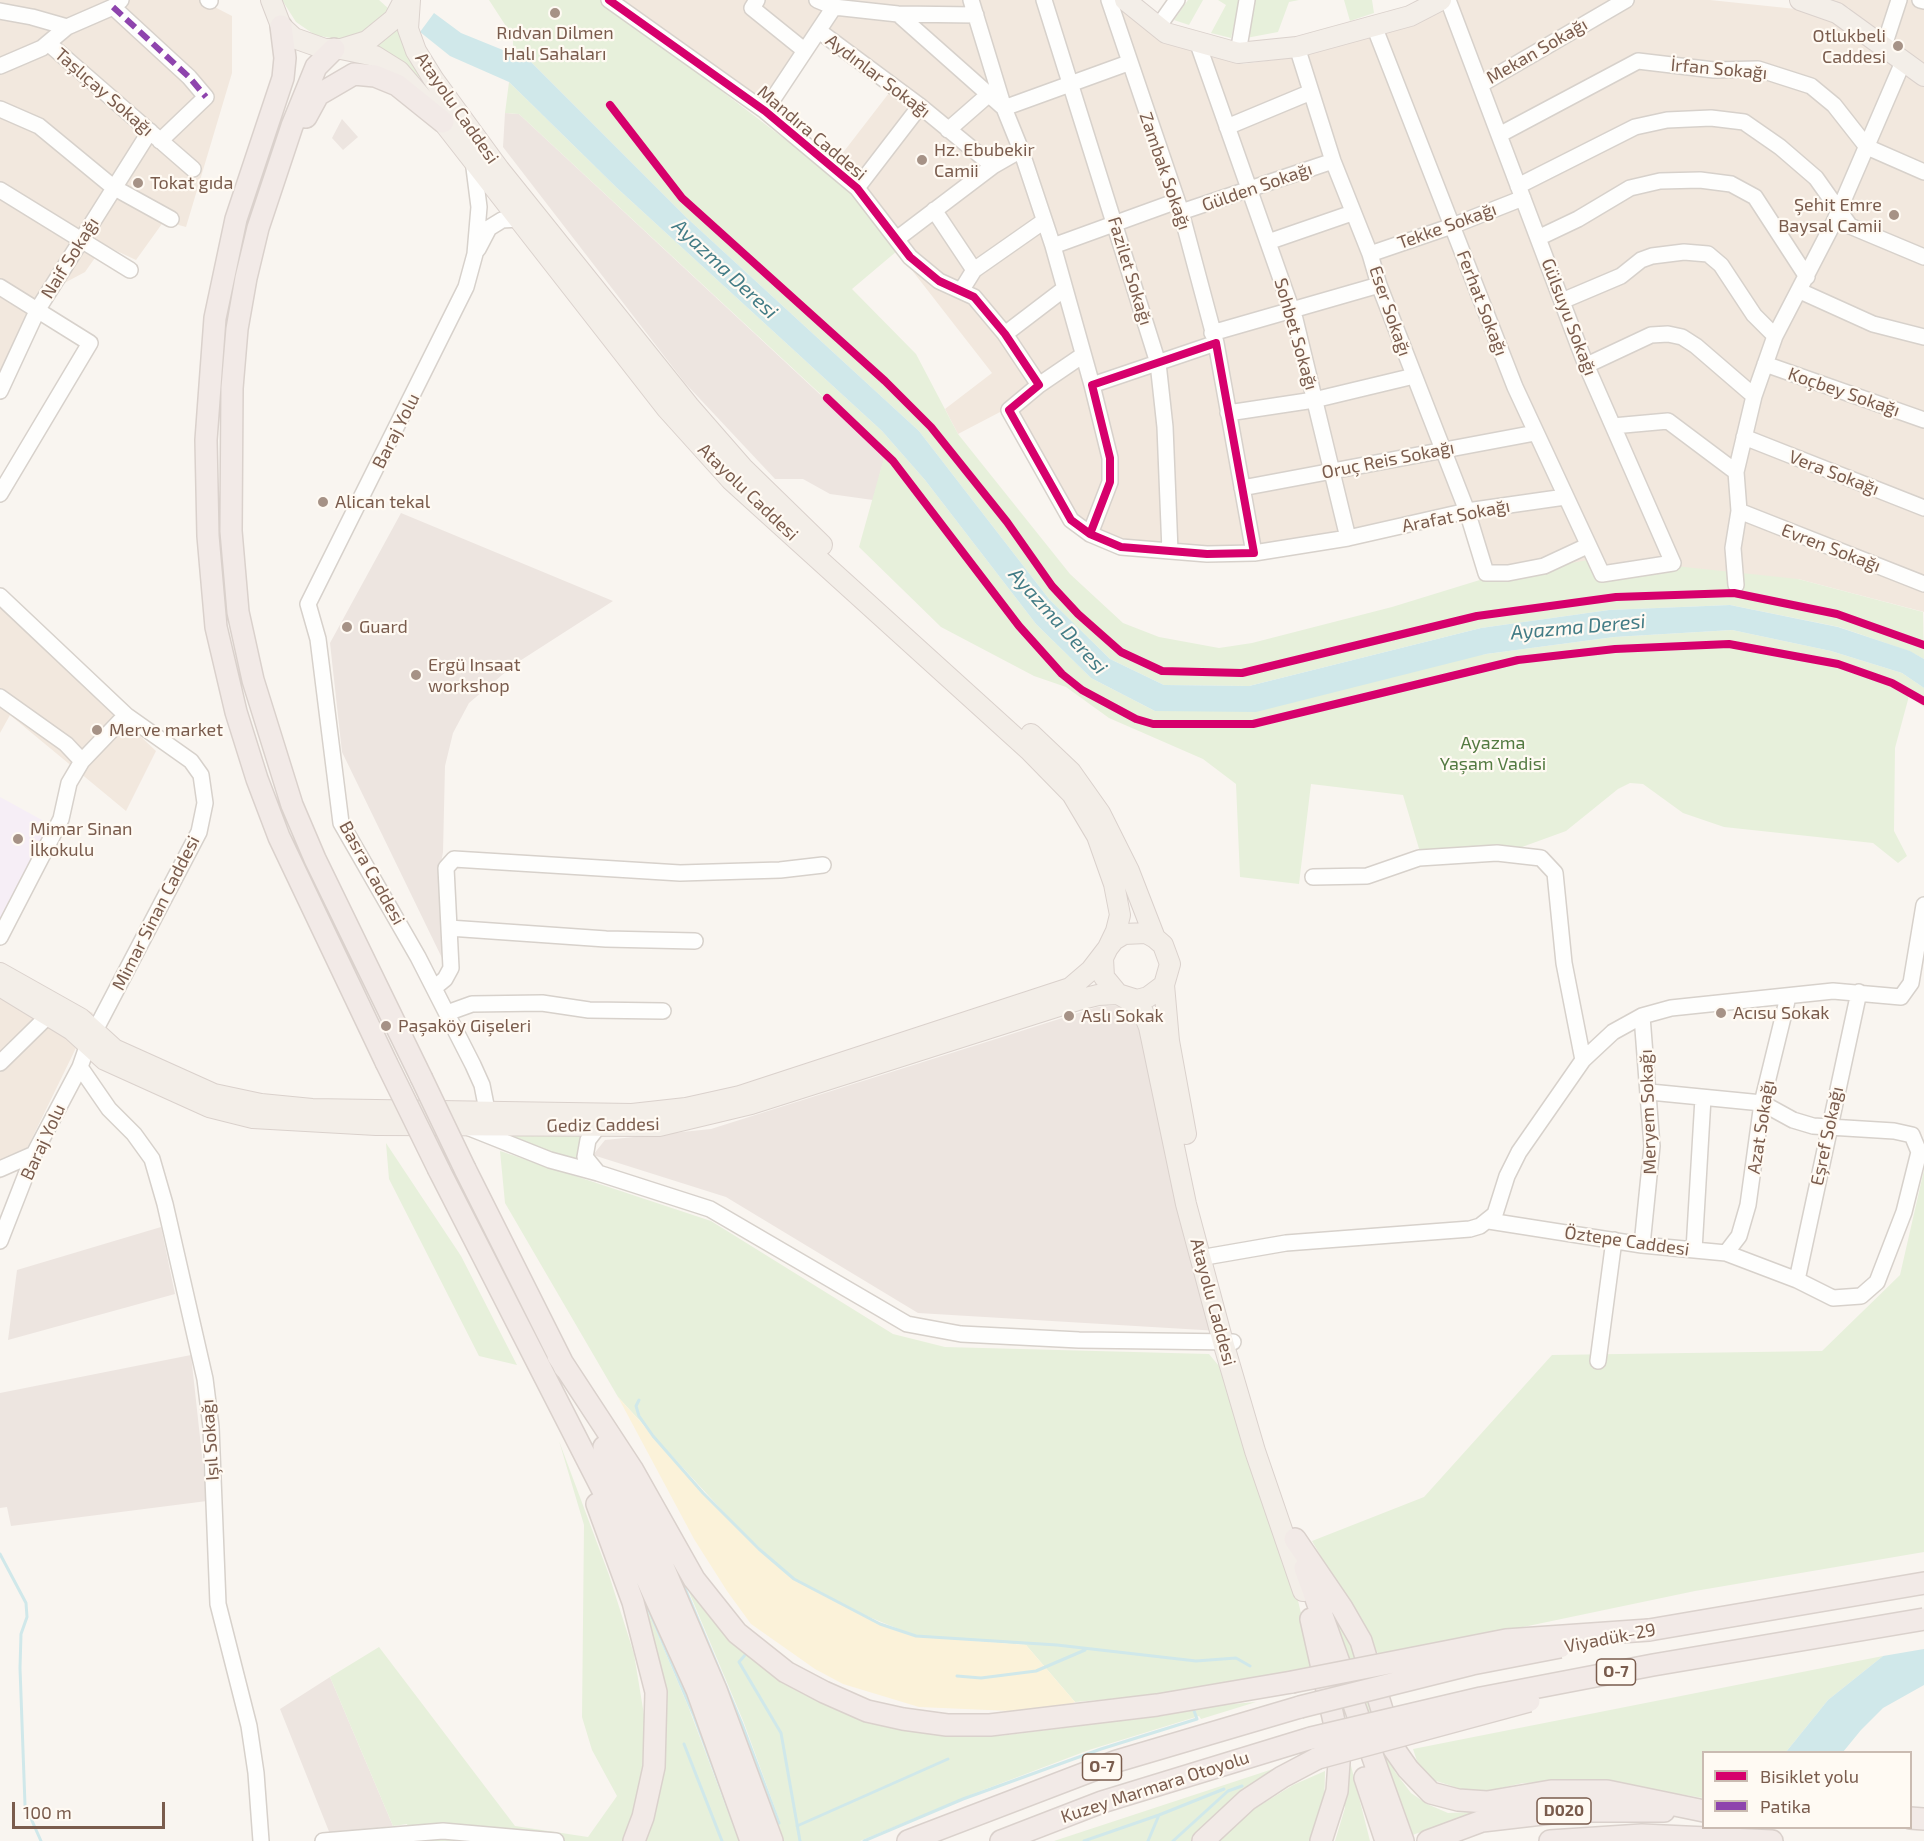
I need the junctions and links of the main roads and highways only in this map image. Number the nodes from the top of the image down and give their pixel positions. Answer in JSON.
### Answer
{"nodes":[{"id":1,"x":271,"y":0,"type":"edge"},
{"id":2,"x":404,"y":0,"type":"edge"},
{"id":3,"x":410,"y":0,"type":"edge"},
{"id":4,"x":1125,"y":0,"type":"edge"},
{"id":5,"x":1441,"y":0,"type":"edge"},
{"id":6,"x":1800,"y":0,"type":"edge"},
{"id":7,"x":1417,"y":6,"type":"edge"},
{"id":8,"x":1839,"y":6,"type":"edge"},
{"id":9,"x":281,"y":26,"type":"junction"},
{"id":10,"x":337,"y":49,"type":"junction"},
{"id":11,"x":1924,"y":75,"type":"edge"},
{"id":12,"x":443,"y":122,"type":"junction"},
{"id":13,"x":258,"y":228,"type":"junction"},
{"id":14,"x":1155,"y":938,"type":"junction"},
{"id":15,"x":1107,"y":948,"type":"junction"},
{"id":16,"x":0,"y":984,"type":"edge"},
{"id":17,"x":1164,"y":985,"type":"junction"},
{"id":18,"x":1118,"y":994,"type":"junction"},
{"id":19,"x":92,"y":1037,"type":"junction"},
{"id":20,"x":489,"y":1120,"type":"junction"},
{"id":21,"x":522,"y":1333,"type":"junction"},
{"id":22,"x":1228,"y":1342,"type":"junction"},
{"id":23,"x":558,"y":1356,"type":"junction"},
{"id":24,"x":1295,"y":1539,"type":"junction"},
{"id":25,"x":1924,"y":1583,"type":"edge"},
{"id":26,"x":1311,"y":1616,"type":"junction"},
{"id":27,"x":1924,"y":1619,"type":"edge"},
{"id":28,"x":1649,"y":1630,"type":"junction"},
{"id":29,"x":1653,"y":1665,"type":"junction"},
{"id":30,"x":1299,"y":1707,"type":"joint"},
{"id":31,"x":1311,"y":1738,"type":"joint"},
{"id":32,"x":1702,"y":1811,"type":"edge"},
{"id":33,"x":1702,"y":1811,"type":"edge"},
{"id":34,"x":1384,"y":1814,"type":"junction"},
{"id":35,"x":634,"y":1841,"type":"edge"},
{"id":36,"x":751,"y":1841,"type":"edge"},
{"id":37,"x":772,"y":1841,"type":"edge"},
{"id":38,"x":908,"y":1841,"type":"edge"},
{"id":39,"x":1001,"y":1841,"type":"edge"},
{"id":40,"x":1203,"y":1841,"type":"edge"},
{"id":41,"x":1321,"y":1841,"type":"edge"},
{"id":42,"x":1386,"y":1841,"type":"edge"},
{"id":43,"x":1403,"y":1841,"type":"edge"},
{"id":44,"x":1428,"y":1841,"type":"edge"},
{"id":45,"x":1550,"y":1841,"type":"edge"},
{"id":46,"x":1773,"y":1841,"type":"edge"}],
"edges":[{"from":1,"to":9,"type":"main road"},
{"from":2,"to":10,"type":"main road"},
{"from":3,"to":14,"type":"main road","name":"Atayolu Caddesi"},
{"from":4,"to":7,"type":"main road"},
{"from":5,"to":7,"type":"main road"},
{"from":6,"to":8,"type":"main road"},
{"from":8,"to":11,"type":"main road"},
{"from":9,"to":10,"type":"main road","name":"Atayolu Caddesi"},
{"from":9,"to":21,"type":"highway","bridge":true},
{"from":10,"to":12,"type":"main road","name":"Atayolu Caddesi"},
{"from":10,"to":13,"type":"highway"},
{"from":12,"to":13,"type":"highway"},
{"from":12,"to":15,"type":"main road","name":"Atayolu Caddesi"},
{"from":13,"to":23,"type":"highway","bridge":true},
{"from":14,"to":15,"type":"main road"},
{"from":14,"to":17,"type":"main road","name":"Atayolu Caddesi"},
{"from":15,"to":18,"type":"main road","name":"Atayolu Caddesi"},
{"from":15,"to":20,"type":"main road","name":"Gediz Caddesi"},
{"from":16,"to":19,"type":"main road"},
{"from":16,"to":19,"type":"main road"},
{"from":17,"to":18,"type":"main road"},
{"from":17,"to":22,"type":"main road","name":"Atayolu Caddesi"},
{"from":18,"to":20,"type":"main road","name":"Gediz Caddesi"},
{"from":18,"to":22,"type":"main road","name":"Atayolu Caddesi"},
{"from":19,"to":20,"type":"main road","name":"Gediz Caddesi"},
{"from":19,"to":20,"type":"main road","name":"Gediz Caddesi"},
{"from":21,"to":35,"type":"highway"},
{"from":21,"to":36,"type":"highway"},
{"from":22,"to":24,"type":"main road","name":"Atayolu Caddesi"},
{"from":22,"to":26,"type":"main road","name":"Atayolu Caddesi"},
{"from":23,"to":28,"type":"highway","bridge":true},
{"from":23,"to":37,"type":"highway"},
{"from":24,"to":32,"type":"highway"},
{"from":24,"to":34,"type":"highway"},
{"from":25,"to":28,"type":"highway","name":"Viyadük-29","number":"O-7"},
{"from":26,"to":34,"type":"highway"},
{"from":26,"to":41,"type":"highway"},
{"from":27,"to":29,"type":"highway","name":"Viyadük-29","number":"O-7","bridge":true},
{"from":28,"to":30,"type":"highway","name":"Viyadük-29","number":"O-7","bridge":true},
{"from":29,"to":31,"type":"highway","name":"Viyadük-29","number":"O-7","bridge":true},
{"from":29,"to":40,"type":"highway","bridge":true},
{"from":30,"to":38,"type":"highway","name":"Kuzey Marmara Otoyolu","number":"O-7"},
{"from":31,"to":39,"type":"highway","name":"Kuzey Marmara Otoyolu","number":"O-7"},
{"from":33,"to":44,"type":"highway","number":"D020"},
{"from":34,"to":42,"type":"highway"},
{"from":34,"to":43,"type":"highway"},
{"from":45,"to":46,"type":"highway"}]}
